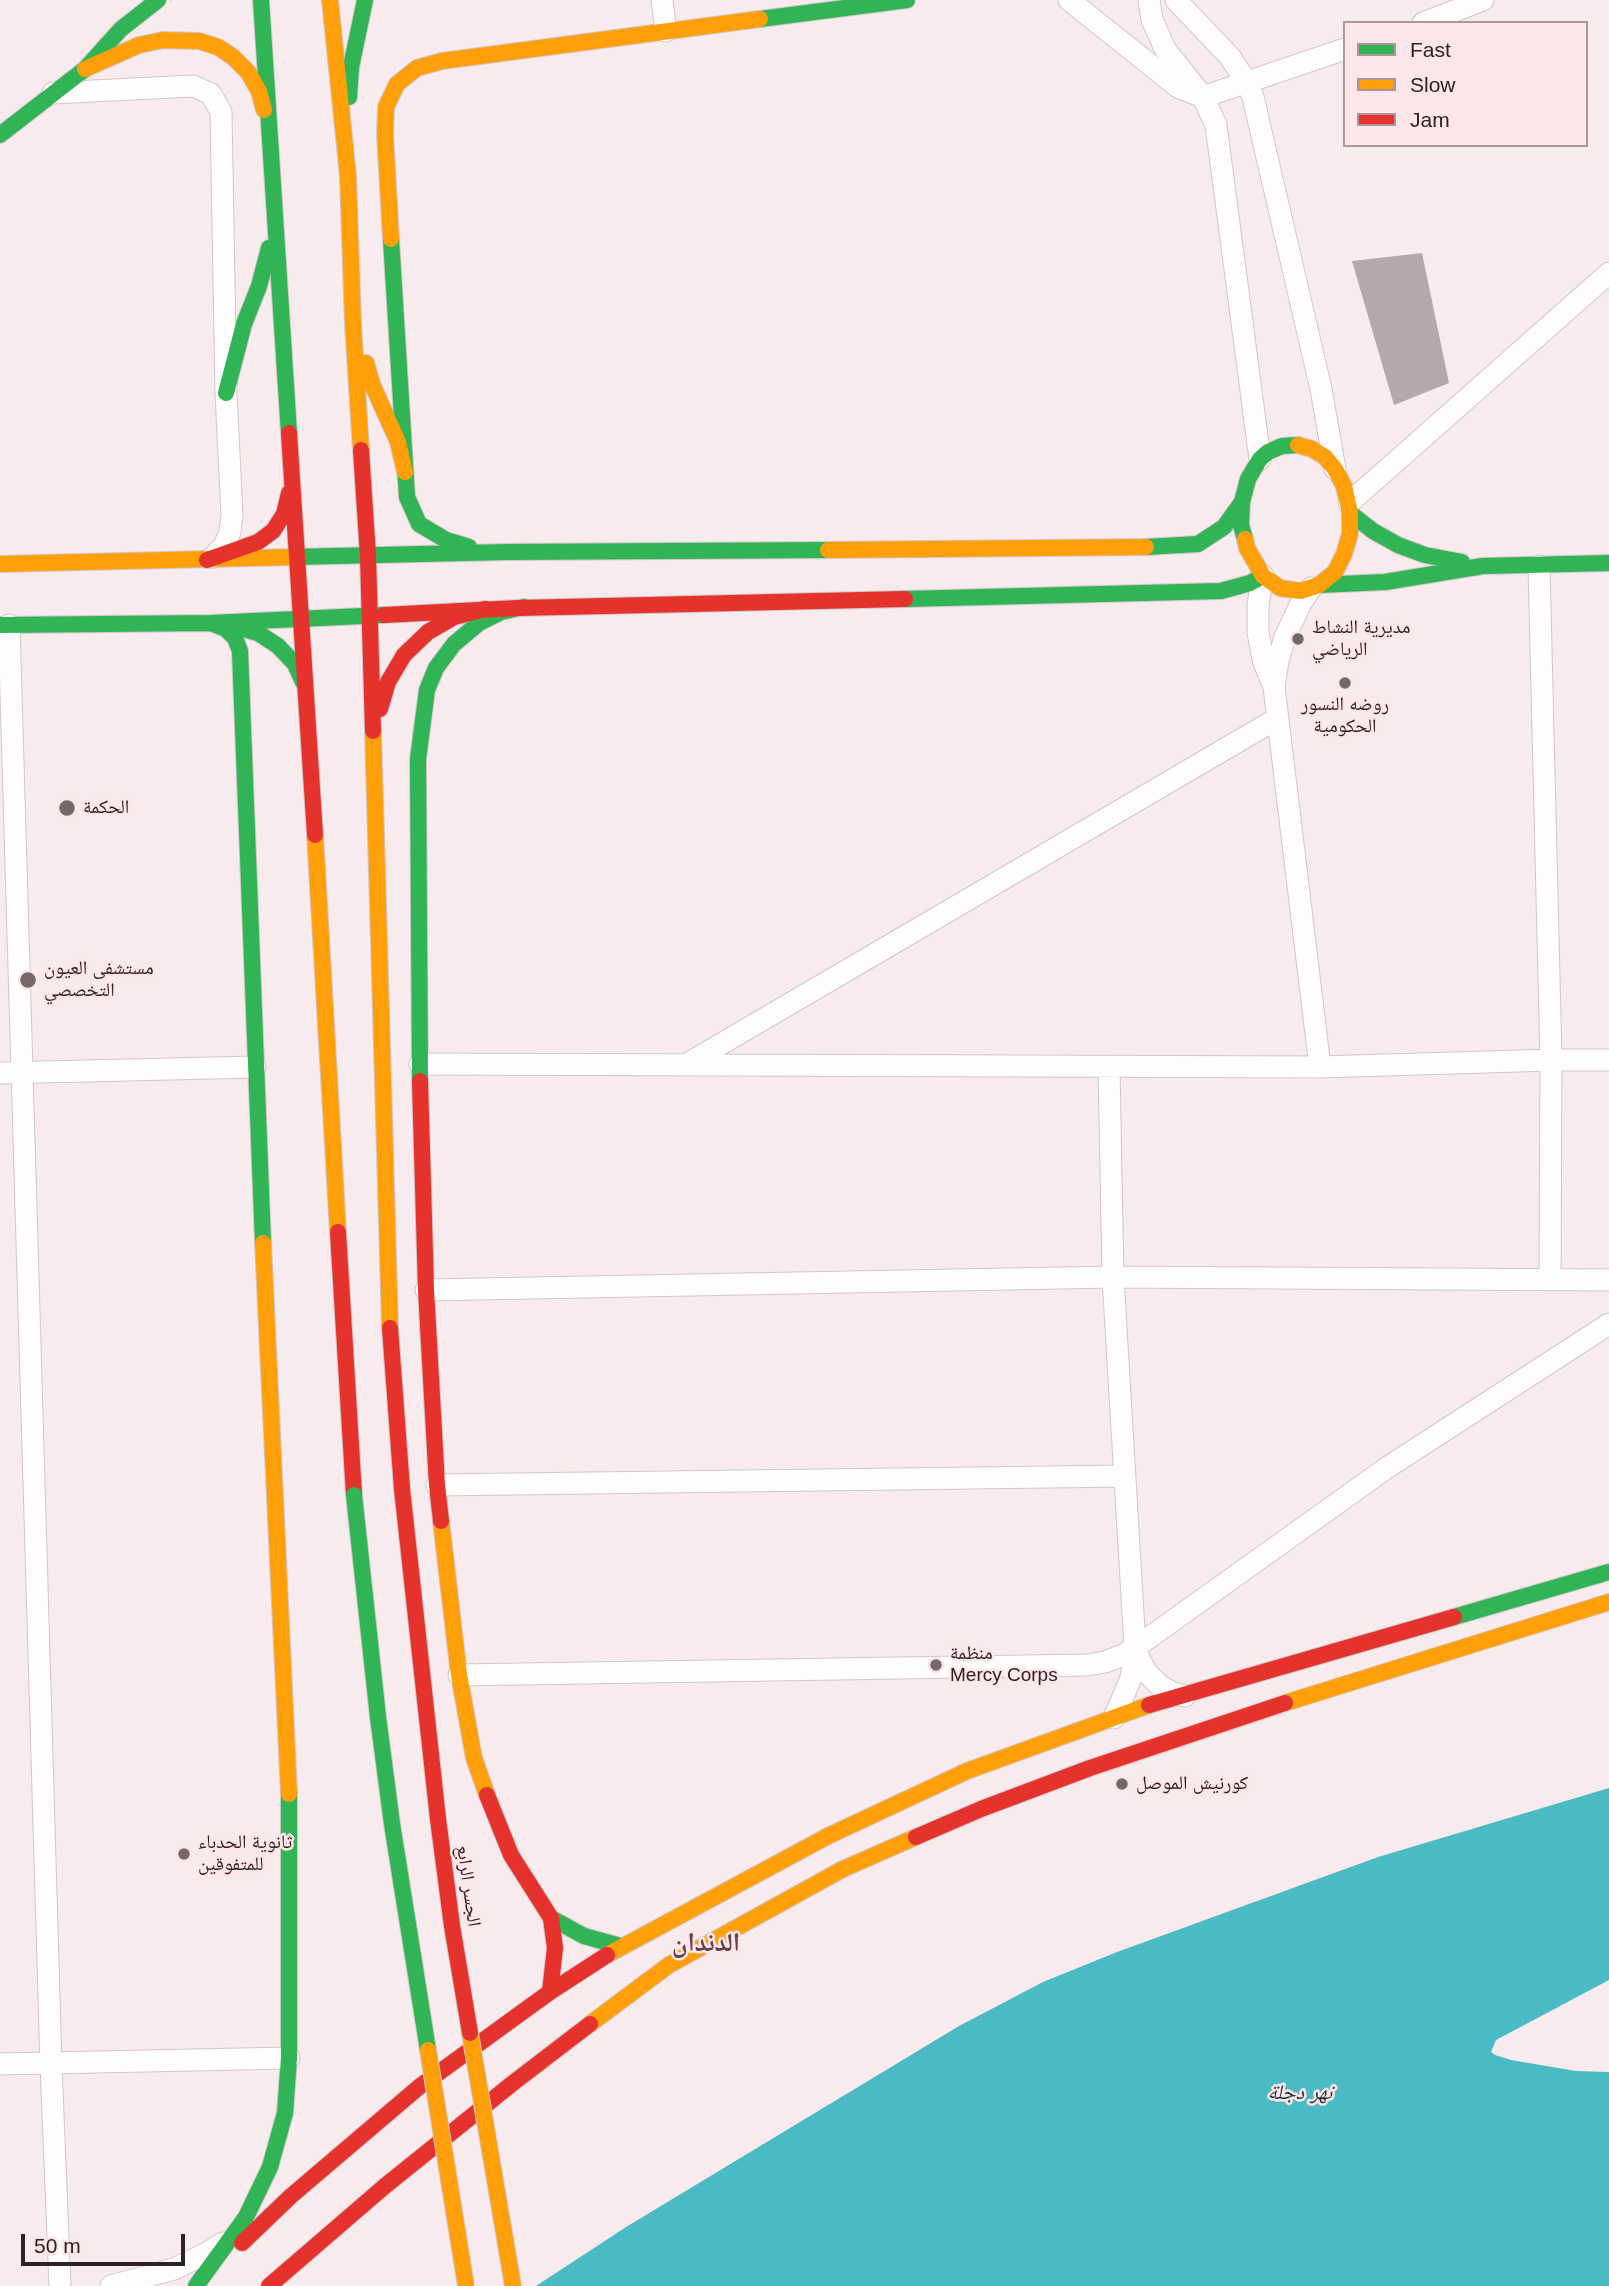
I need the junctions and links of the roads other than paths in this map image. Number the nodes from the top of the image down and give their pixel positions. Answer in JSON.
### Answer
{"nodes":[{"id":1,"x":158,"y":0,"type":"edge"},
{"id":2,"x":261,"y":0,"type":"edge"},
{"id":3,"x":330,"y":0,"type":"edge"},
{"id":4,"x":365,"y":0,"type":"edge"},
{"id":5,"x":662,"y":0,"type":"edge"},
{"id":6,"x":905,"y":0,"type":"edge"},
{"id":7,"x":1069,"y":0,"type":"edge"},
{"id":8,"x":1149,"y":0,"type":"edge"},
{"id":9,"x":1176,"y":0,"type":"edge"},
{"id":10,"x":1483,"y":0,"type":"edge"},
{"id":11,"x":1432,"y":14,"type":"edge"},
{"id":12,"x":666,"y":31,"type":"junction"},
{"id":13,"x":1343,"y":50,"type":"edge"},
{"id":14,"x":85,"y":69,"type":"junction"},
{"id":15,"x":1247,"y":83,"type":"junction"},
{"id":16,"x":54,"y":93,"type":"junction"},
{"id":17,"x":1203,"y":97,"type":"junction"},
{"id":18,"x":269,"y":124,"type":"junction"},
{"id":19,"x":0,"y":135,"type":"edge"},
{"id":20,"x":345,"y":150,"type":"junction"},
{"id":21,"x":274,"y":190,"type":"junction"},
{"id":22,"x":1609,"y":273,"type":"edge"},
{"id":23,"x":354,"y":324,"type":"junction"},
{"id":24,"x":226,"y":393,"type":"junction"},
{"id":25,"x":291,"y":456,"type":"junction"},
{"id":26,"x":1260,"y":459,"type":"junction"},
{"id":27,"x":1335,"y":470,"type":"junction"},
{"id":28,"x":405,"y":472,"type":"junction"},
{"id":29,"x":1242,"y":502,"type":"junction"},
{"id":30,"x":1350,"y":508,"type":"junction"},
{"id":31,"x":493,"y":553,"type":"junction"},
{"id":32,"x":368,"y":555,"type":"junction"},
{"id":33,"x":296,"y":557,"type":"junction"},
{"id":34,"x":0,"y":558,"type":"edge"},
{"id":35,"x":207,"y":560,"type":"junction"},
{"id":36,"x":1609,"y":563,"type":"edge"},
{"id":37,"x":0,"y":564,"type":"edge"},
{"id":38,"x":1483,"y":566,"type":"junction"},
{"id":39,"x":1539,"y":566,"type":"junction"},
{"id":40,"x":1263,"y":576,"type":"junction"},
{"id":41,"x":1315,"y":587,"type":"junction"},
{"id":42,"x":524,"y":607,"type":"junction"},
{"id":43,"x":485,"y":609,"type":"junction"},
{"id":44,"x":370,"y":615,"type":"junction"},
{"id":45,"x":301,"y":618,"type":"junction"},
{"id":46,"x":211,"y":623,"type":"junction"},
{"id":47,"x":4,"y":625,"type":"edge"},
{"id":48,"x":1274,"y":687,"type":"junction"},
{"id":49,"x":306,"y":699,"type":"junction"},
{"id":50,"x":1278,"y":718,"type":"junction"},
{"id":51,"x":375,"y":750,"type":"junction"},
{"id":52,"x":1551,"y":1060,"type":"junction"},
{"id":53,"x":1609,"y":1060,"type":"edge"},
{"id":54,"x":420,"y":1064,"type":"junction"},
{"id":55,"x":685,"y":1065,"type":"junction"},
{"id":56,"x":256,"y":1067,"type":"junction"},
{"id":57,"x":1109,"y":1067,"type":"junction"},
{"id":58,"x":1320,"y":1067,"type":"junction"},
{"id":59,"x":10,"y":1073,"type":"edge"},
{"id":60,"x":1113,"y":1277,"type":"junction"},
{"id":61,"x":1550,"y":1280,"type":"junction"},
{"id":62,"x":1609,"y":1280,"type":"edge"},
{"id":63,"x":426,"y":1290,"type":"junction"},
{"id":64,"x":1609,"y":1324,"type":"edge"},
{"id":65,"x":1125,"y":1476,"type":"junction"},
{"id":66,"x":437,"y":1485,"type":"junction"},
{"id":67,"x":1609,"y":1572,"type":"edge"},
{"id":68,"x":1609,"y":1602,"type":"edge"},
{"id":69,"x":1135,"y":1647,"type":"junction"},
{"id":70,"x":459,"y":1675,"type":"junction"},
{"id":71,"x":1186,"y":1696,"type":"junction"},
{"id":72,"x":1114,"y":1718,"type":"junction"},
{"id":73,"x":551,"y":1918,"type":"junction"},
{"id":74,"x":620,"y":1945,"type":"junction"},
{"id":75,"x":550,"y":1993,"type":"junction"},
{"id":76,"x":289,"y":2058,"type":"junction"},
{"id":77,"x":0,"y":2064,"type":"edge"},
{"id":78,"x":51,"y":2064,"type":"junction"},
{"id":79,"x":291,"y":2196,"type":"junction"},
{"id":80,"x":232,"y":2237,"type":"junction"},
{"id":81,"x":60,"y":2286,"type":"edge"},
{"id":82,"x":111,"y":2286,"type":"edge"},
{"id":83,"x":196,"y":2286,"type":"edge"},
{"id":84,"x":269,"y":2286,"type":"edge"},
{"id":85,"x":466,"y":2286,"type":"edge"},
{"id":86,"x":513,"y":2286,"type":"edge"}],
"edges":[{"from":1,"to":14,"type":"main road"},
{"from":2,"to":18,"type":"main road"},
{"from":3,"to":20,"type":"main road"},
{"from":4,"to":20,"type":"main road"},
{"from":5,"to":12,"type":"street"},
{"from":6,"to":12,"type":"main road"},
{"from":7,"to":17,"type":"street"},
{"from":8,"to":17,"type":"street"},
{"from":9,"to":15,"type":"street"},
{"from":10,"to":11,"type":"street"},
{"from":12,"to":28,"type":"main road"},
{"from":13,"to":15,"type":"street"},
{"from":14,"to":16,"type":"main road"},
{"from":14,"to":18,"type":"main road"},
{"from":15,"to":17,"type":"street"},
{"from":15,"to":27,"type":"street"},
{"from":16,"to":19,"type":"main road"},
{"from":16,"to":24,"type":"street"},
{"from":17,"to":26,"type":"street"},
{"from":18,"to":21,"type":"main road"},
{"from":20,"to":23,"type":"main road"},
{"from":21,"to":24,"type":"main road"},
{"from":21,"to":25,"type":"main road"},
{"from":22,"to":30,"type":"street"},
{"from":23,"to":28,"type":"main road"},
{"from":23,"to":32,"type":"main road"},
{"from":24,"to":35,"type":"street"},
{"from":25,"to":33,"type":"main road"},
{"from":25,"to":35,"type":"main road"},
{"from":26,"to":27,"type":"main road"},
{"from":26,"to":29,"type":"main road"},
{"from":27,"to":30,"type":"main road"},
{"from":28,"to":31,"type":"main road"},
{"from":29,"to":31,"type":"main road"},
{"from":29,"to":40,"type":"main road"},
{"from":30,"to":38,"type":"main road"},
{"from":30,"to":41,"type":"main road"},
{"from":31,"to":32,"type":"main road"},
{"from":32,"to":33,"type":"main road"},
{"from":32,"to":44,"type":"main road"},
{"from":33,"to":35,"type":"main road"},
{"from":33,"to":45,"type":"main road"},
{"from":34,"to":37,"type":"street"},
{"from":35,"to":37,"type":"main road"},
{"from":36,"to":39,"type":"main road"},
{"from":38,"to":39,"type":"main road"},
{"from":38,"to":41,"type":"main road"},
{"from":39,"to":52,"type":"street"},
{"from":40,"to":41,"type":"main road"},
{"from":40,"to":42,"type":"main road"},
{"from":40,"to":48,"type":"street"},
{"from":41,"to":48,"type":"street"},
{"from":42,"to":43,"type":"main road"},
{"from":42,"to":54,"type":"main road"},
{"from":43,"to":44,"type":"main road"},
{"from":43,"to":51,"type":"main road"},
{"from":44,"to":45,"type":"main road"},
{"from":44,"to":51,"type":"main road"},
{"from":45,"to":46,"type":"main road"},
{"from":45,"to":49,"type":"main road"},
{"from":46,"to":47,"type":"main road"},
{"from":46,"to":49,"type":"main road"},
{"from":46,"to":56,"type":"main road"},
{"from":47,"to":59,"type":"street"},
{"from":48,"to":50,"type":"street"},
{"from":49,"to":85,"type":"main road","bridge":true},
{"from":50,"to":55,"type":"street"},
{"from":50,"to":58,"type":"street"},
{"from":51,"to":86,"type":"main road","name":"الجسر الرابع","bridge":true},
{"from":52,"to":53,"type":"street"},
{"from":52,"to":58,"type":"street"},
{"from":52,"to":61,"type":"street"},
{"from":54,"to":55,"type":"street"},
{"from":54,"to":63,"type":"main road"},
{"from":55,"to":57,"type":"street"},
{"from":56,"to":59,"type":"street"},
{"from":56,"to":76,"type":"main road"},
{"from":57,"to":58,"type":"street"},
{"from":57,"to":60,"type":"street"},
{"from":59,"to":78,"type":"street"},
{"from":60,"to":61,"type":"street"},
{"from":60,"to":63,"type":"street"},
{"from":60,"to":65,"type":"street"},
{"from":61,"to":62,"type":"street"},
{"from":63,"to":66,"type":"main road"},
{"from":64,"to":69,"type":"street"},
{"from":65,"to":66,"type":"street"},
{"from":65,"to":69,"type":"street"},
{"from":66,"to":70,"type":"main road"},
{"from":67,"to":71,"type":"main road"},
{"from":68,"to":84,"type":"main road"},
{"from":69,"to":70,"type":"street"},
{"from":69,"to":71,"type":"street"},
{"from":69,"to":72,"type":"street"},
{"from":70,"to":73,"type":"main road"},
{"from":71,"to":72,"type":"main road"},
{"from":72,"to":74,"type":"main road"},
{"from":73,"to":74,"type":"main road"},
{"from":73,"to":75,"type":"main road"},
{"from":74,"to":75,"type":"main road"},
{"from":75,"to":79,"type":"main road"},
{"from":76,"to":78,"type":"street"},
{"from":76,"to":80,"type":"main road"},
{"from":77,"to":78,"type":"street"},
{"from":78,"to":81,"type":"street"},
{"from":79,"to":80,"type":"street"},
{"from":79,"to":83,"type":"main road"},
{"from":80,"to":82,"type":"street"},
{"from":80,"to":83,"type":"main road"}]}
